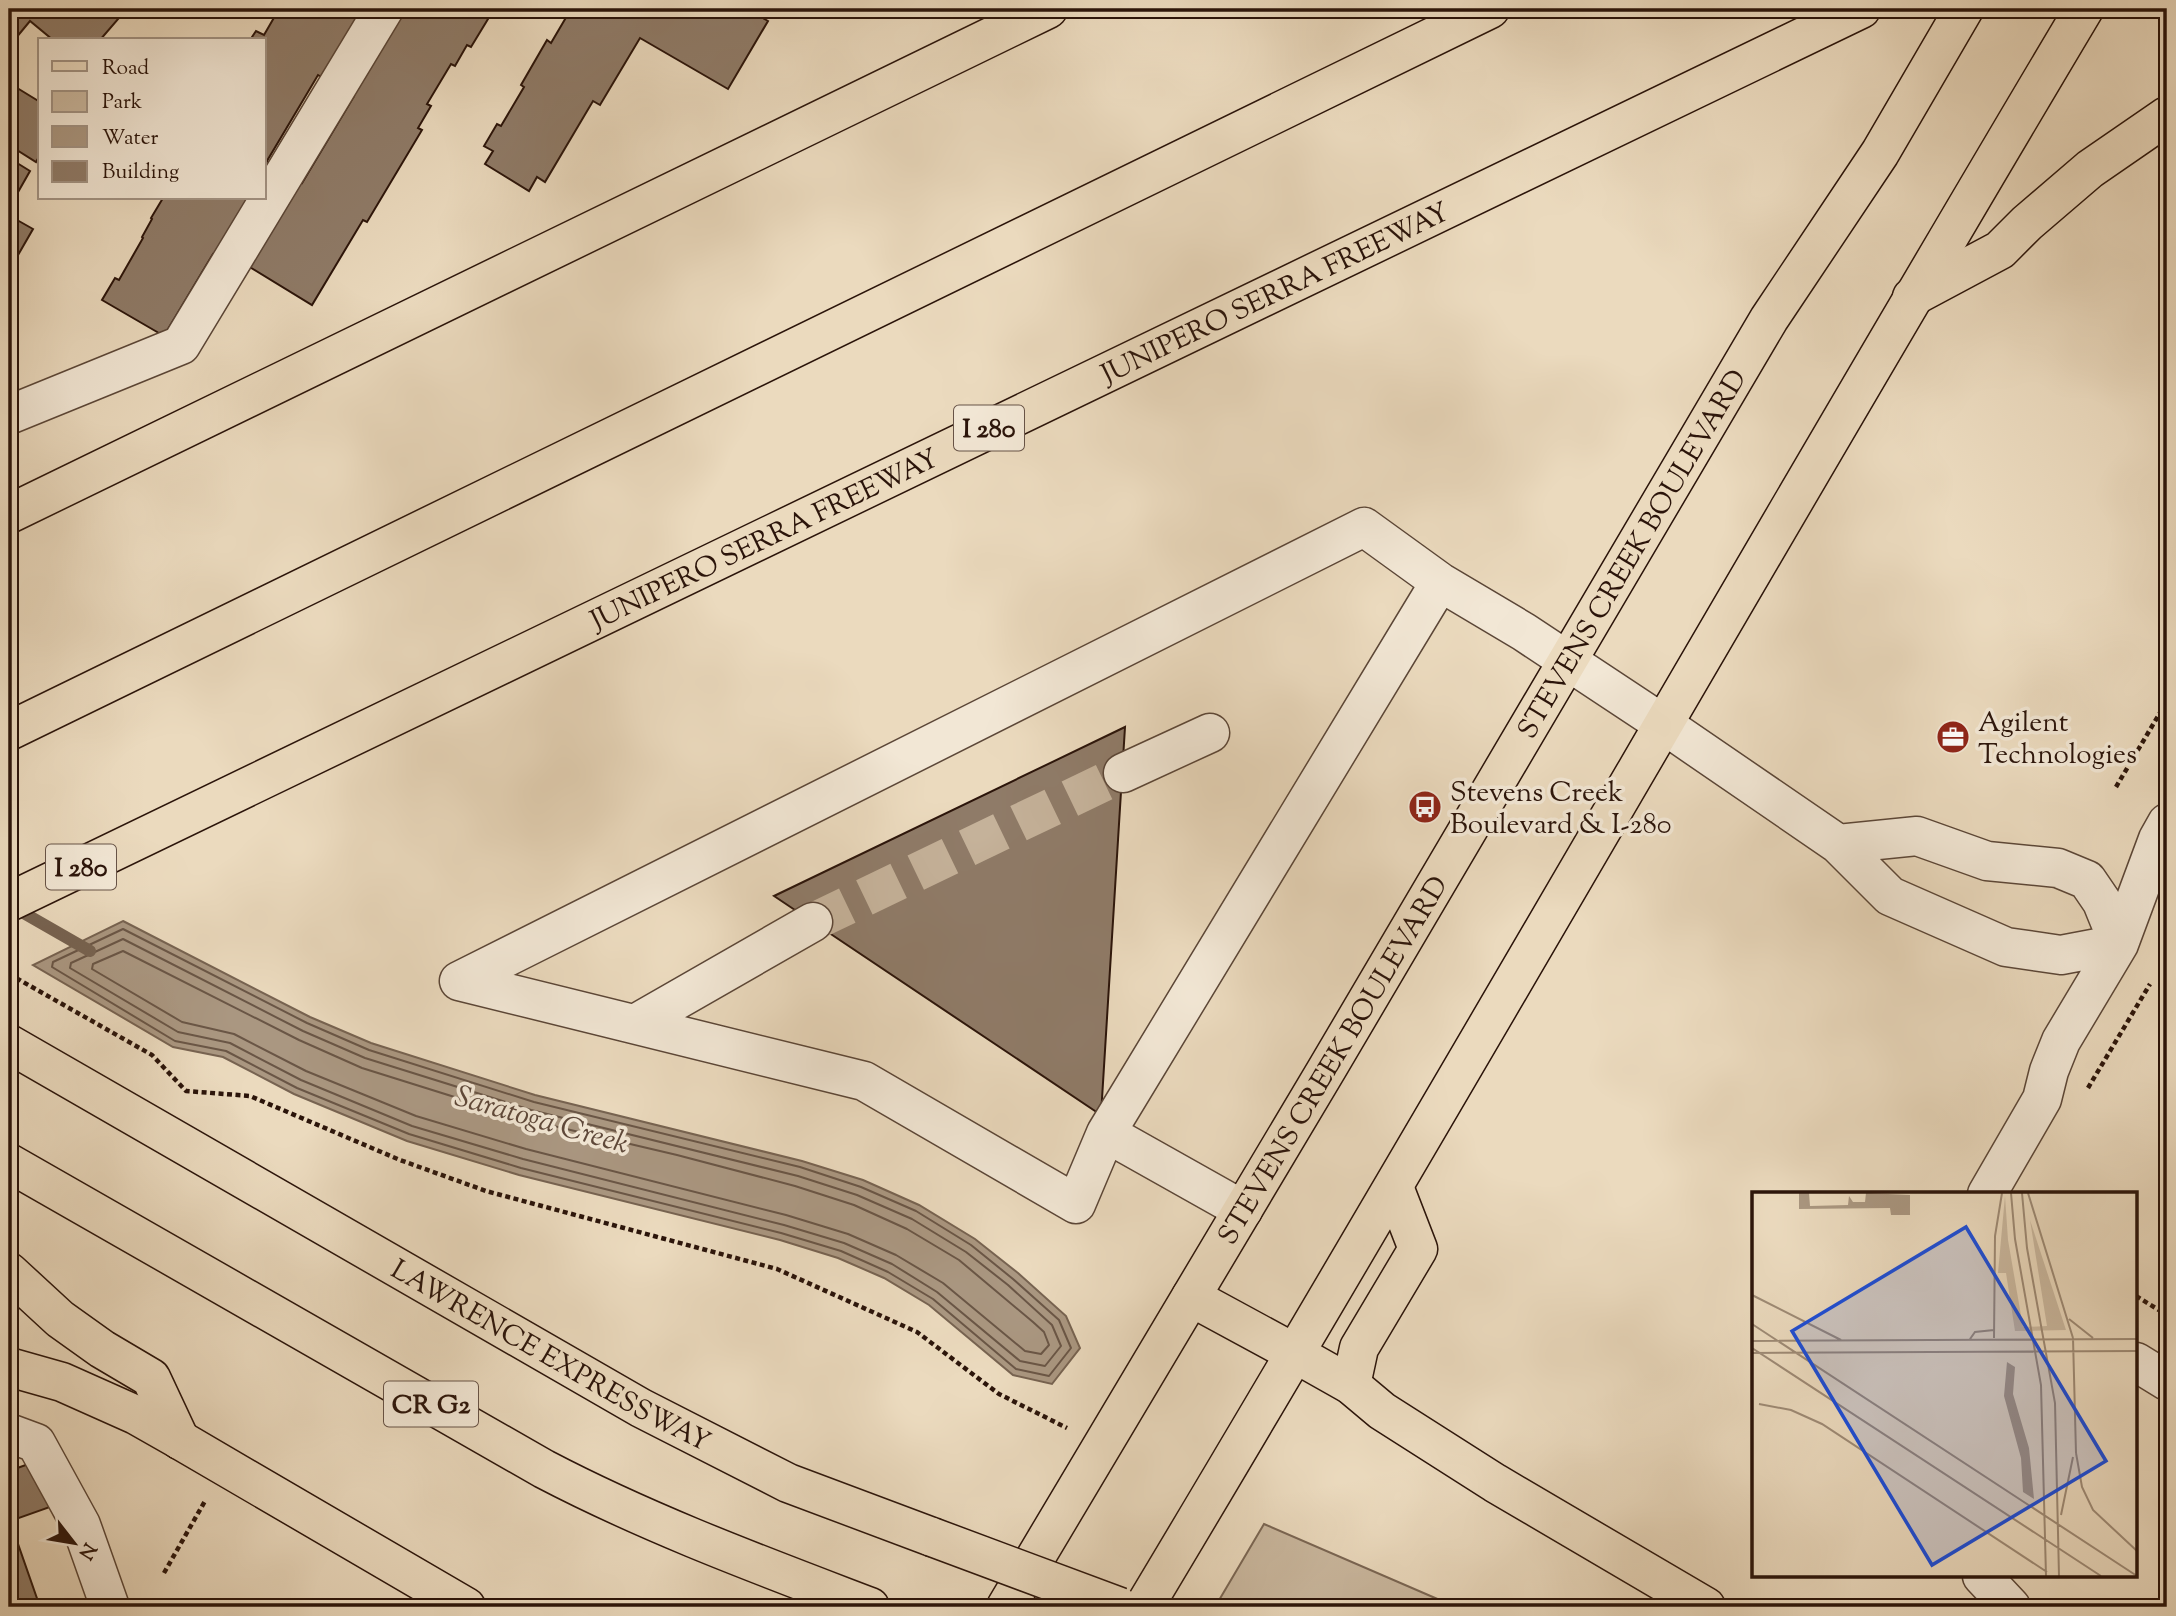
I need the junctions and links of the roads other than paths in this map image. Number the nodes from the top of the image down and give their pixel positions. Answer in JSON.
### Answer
{"nodes":[{"id":1,"x":384,"y":9,"type":"edge"},
{"id":2,"x":1048,"y":9,"type":"edge"},
{"id":3,"x":1490,"y":9,"type":"edge"},
{"id":4,"x":1861,"y":9,"type":"edge"},
{"id":5,"x":1964,"y":9,"type":"edge"},
{"id":6,"x":2084,"y":9,"type":"edge"},
{"id":7,"x":2167,"y":116,"type":"edge"},
{"id":8,"x":1912,"y":297,"type":"junction"},
{"id":9,"x":9,"y":415,"type":"edge"},
{"id":10,"x":9,"y":514,"type":"edge"},
{"id":11,"x":1440,"y":582,"type":"junction"},
{"id":12,"x":1567,"y":662,"type":"junction"},
{"id":13,"x":1663,"y":723,"type":"junction"},
{"id":14,"x":9,"y":731,"type":"edge"},
{"id":15,"x":1210,"y":733,"type":"dead end"},
{"id":16,"x":1123,"y":773,"type":"tunnel mouth"},
{"id":17,"x":2167,"y":823,"type":"edge"},
{"id":18,"x":1838,"y":844,"type":"junction"},
{"id":19,"x":9,"y":902,"type":"edge"},
{"id":20,"x":813,"y":922,"type":"tunnel mouth"},
{"id":21,"x":2119,"y":944,"type":"junction"},
{"id":22,"x":635,"y":1024,"type":"junction"},
{"id":23,"x":9,"y":1044,"type":"edge"},
{"id":24,"x":1106,"y":1133,"type":"junction"},
{"id":25,"x":9,"y":1163,"type":"edge"},
{"id":26,"x":1394,"y":1187,"type":"junction"},
{"id":27,"x":1988,"y":1192,"type":"edge"},
{"id":28,"x":1243,"y":1210,"type":"junction"},
{"id":29,"x":9,"y":1272,"type":"edge"},
{"id":30,"x":1191,"y":1297,"type":"junction"},
{"id":31,"x":1296,"y":1354,"type":"junction"},
{"id":32,"x":2138,"y":1363,"type":"edge"},
{"id":33,"x":9,"y":1367,"type":"edge"},
{"id":34,"x":2167,"y":1381,"type":"edge"},
{"id":35,"x":1351,"y":1385,"type":"junction"},
{"id":36,"x":9,"y":1433,"type":"edge"},
{"id":37,"x":180,"y":1440,"type":"junction"},
{"id":38,"x":1984,"y":1578,"type":"edge"},
{"id":39,"x":110,"y":1607,"type":"edge"},
{"id":40,"x":466,"y":1607,"type":"edge"},
{"id":41,"x":870,"y":1607,"type":"edge"},
{"id":42,"x":1006,"y":1607,"type":"edge"},
{"id":43,"x":1119,"y":1607,"type":"edge"},
{"id":44,"x":1144,"y":1607,"type":"edge"},
{"id":45,"x":1706,"y":1607,"type":"edge"},
{"id":46,"x":2011,"y":1607,"type":"edge"}],
"edges":[{"from":1,"to":9,"type":"lane"},
{"from":2,"to":10,"type":"main road"},
{"from":3,"to":14,"type":"main road"},
{"from":4,"to":19,"type":"main road","name":"JUNIPERO SERRA FREEWAY","number":"I 280"},
{"from":5,"to":12,"type":"main road","name":"STEVENS CREEK BOULEVARD"},
{"from":6,"to":8,"type":"main road"},
{"from":7,"to":8,"type":"main road"},
{"from":8,"to":13,"type":"main road"},
{"from":11,"to":12,"type":"lane"},
{"from":11,"to":22,"type":"lane"},
{"from":11,"to":24,"type":"lane"},
{"from":12,"to":13,"type":"lane"},
{"from":12,"to":28,"type":"main road","name":"STEVENS CREEK BOULEVARD"},
{"from":13,"to":18,"type":"lane"},
{"from":13,"to":26,"type":"main road"},
{"from":15,"to":16,"type":"lane"},
{"from":17,"to":21,"type":"lane"},
{"from":18,"to":21,"type":"lane"},
{"from":18,"to":21,"type":"lane"},
{"from":20,"to":22,"type":"lane"},
{"from":21,"to":27,"type":"lane"},
{"from":22,"to":24,"type":"lane"},
{"from":23,"to":43,"type":"main road","name":"LAWRENCE EXPRESSWAY","bridge":true},
{"from":24,"to":28,"type":"lane"},
{"from":25,"to":41,"type":"main road","number":"CR G2"},
{"from":26,"to":31,"type":"main road"},
{"from":26,"to":35,"type":"main road"},
{"from":28,"to":30,"type":"main road","name":"STEVENS CREEK BOULEVARD"},
{"from":29,"to":37,"type":"main road"},
{"from":30,"to":31,"type":"main road"},
{"from":30,"to":42,"type":"main road","name":"STEVENS CREEK BOULEVARD"},
{"from":31,"to":35,"type":"main road"},
{"from":31,"to":44,"type":"main road"},
{"from":32,"to":34,"type":"lane"},
{"from":33,"to":37,"type":"main road"},
{"from":35,"to":45,"type":"main road"},
{"from":36,"to":39,"type":"lane"},
{"from":37,"to":40,"type":"main road"},
{"from":38,"to":46,"type":"lane"}]}
